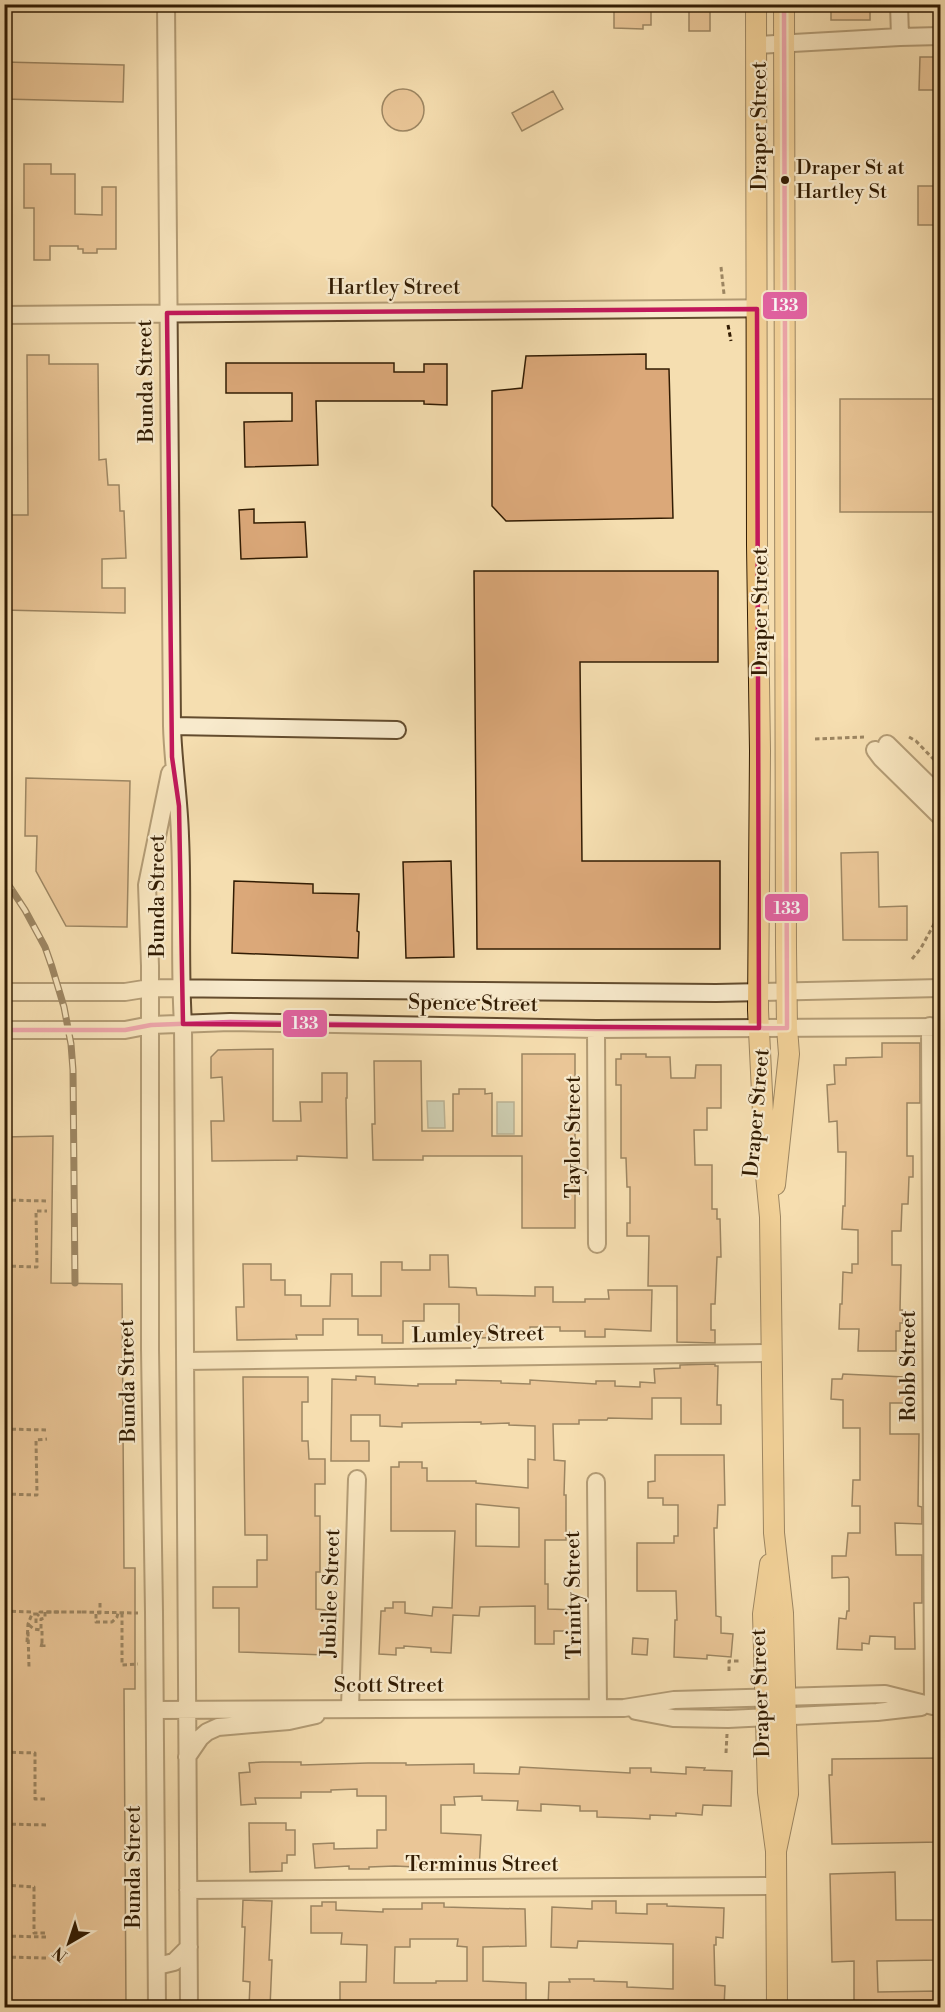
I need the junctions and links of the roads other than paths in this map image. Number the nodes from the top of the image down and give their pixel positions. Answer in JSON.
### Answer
{"nodes":[{"id":1,"x":166,"y":4,"type":"edge"},
{"id":2,"x":756,"y":4,"type":"edge"},
{"id":3,"x":784,"y":4,"type":"edge"},
{"id":4,"x":899,"y":4,"type":"edge"},
{"id":5,"x":940,"y":36,"type":"edge"},
{"id":6,"x":900,"y":37,"type":"junction"},
{"id":7,"x":758,"y":45,"type":"junction"},
{"id":8,"x":784,"y":45,"type":"junction"},
{"id":9,"x":785,"y":308,"type":"junction"},
{"id":10,"x":757,"y":309,"type":"junction"},
{"id":11,"x":167,"y":312,"type":"junction"},
{"id":12,"x":4,"y":315,"type":"edge"},
{"id":13,"x":172,"y":726,"type":"junction"},
{"id":14,"x":397,"y":730,"type":"dead end"},
{"id":15,"x":172,"y":757,"type":"junction"},
{"id":16,"x":940,"y":796,"type":"edge"},
{"id":17,"x":940,"y":816,"type":"edge"},
{"id":18,"x":150,"y":988,"type":"junction"},
{"id":19,"x":181,"y":988,"type":"junction"},
{"id":20,"x":940,"y":988,"type":"edge"},
{"id":21,"x":787,"y":990,"type":"junction"},
{"id":22,"x":4,"y":992,"type":"edge"},
{"id":23,"x":758,"y":992,"type":"junction"},
{"id":24,"x":183,"y":1024,"type":"junction"},
{"id":25,"x":151,"y":1025,"type":"junction"},
{"id":26,"x":935,"y":1027,"type":"edge"},
{"id":27,"x":759,"y":1028,"type":"junction"},
{"id":28,"x":787,"y":1028,"type":"junction"},
{"id":29,"x":596,"y":1029,"type":"junction"},
{"id":30,"x":4,"y":1030,"type":"edge"},
{"id":31,"x":770,"y":1217,"type":"junction"},
{"id":32,"x":597,"y":1244,"type":"dead end"},
{"id":33,"x":771,"y":1353,"type":"junction"},
{"id":34,"x":186,"y":1361,"type":"junction"},
{"id":35,"x":357,"y":1479,"type":"dead end"},
{"id":36,"x":596,"y":1482,"type":"dead end"},
{"id":37,"x":774,"y":1533,"type":"junction"},
{"id":38,"x":786,"y":1696,"type":"junction"},
{"id":39,"x":765,"y":1697,"type":"junction"},
{"id":40,"x":937,"y":1706,"type":"edge"},
{"id":41,"x":347,"y":1708,"type":"junction"},
{"id":42,"x":598,"y":1708,"type":"junction"},
{"id":43,"x":624,"y":1708,"type":"junction"},
{"id":44,"x":155,"y":1710,"type":"junction"},
{"id":45,"x":187,"y":1710,"type":"junction"},
{"id":46,"x":786,"y":1716,"type":"junction"},
{"id":47,"x":766,"y":1717,"type":"junction"},
{"id":48,"x":187,"y":1757,"type":"junction"},
{"id":49,"x":776,"y":1851,"type":"junction"},
{"id":50,"x":776,"y":1886,"type":"junction"},
{"id":51,"x":188,"y":1890,"type":"junction"},
{"id":52,"x":189,"y":1947,"type":"junction"},
{"id":53,"x":157,"y":1966,"type":"junction"},
{"id":54,"x":157,"y":2007,"type":"edge"},
{"id":55,"x":189,"y":2007,"type":"edge"},
{"id":56,"x":777,"y":2007,"type":"edge"}],
"edges":[{"from":1,"to":11,"type":"street","name":"Bunda Street"},
{"from":2,"to":7,"type":"main road","name":"Draper Street"},
{"from":3,"to":8,"type":"main road","name":"Draper Street"},
{"from":4,"to":6,"type":"street"},
{"from":5,"to":6,"type":"street"},
{"from":6,"to":8,"type":"street"},
{"from":7,"to":8,"type":"street"},
{"from":7,"to":10,"type":"main road","name":"Draper Street"},
{"from":8,"to":9,"type":"main road","name":"Draper Street"},
{"from":9,"to":10,"type":"street","name":"Hartley Street"},
{"from":9,"to":21,"type":"main road","name":"Draper Street"},
{"from":10,"to":11,"type":"street","name":"Hartley Street"},
{"from":10,"to":23,"type":"main road","name":"Draper Street"},
{"from":11,"to":12,"type":"street","name":"Hartley Street"},
{"from":11,"to":13,"type":"street","name":"Bunda Street"},
{"from":13,"to":14,"type":"street"},
{"from":13,"to":15,"type":"street","name":"Bunda Street"},
{"from":15,"to":18,"type":"street","name":"Bunda Street"},
{"from":15,"to":19,"type":"street","name":"Bunda Street"},
{"from":16,"to":17,"type":"street"},
{"from":18,"to":19,"type":"street","name":"Spence Street"},
{"from":18,"to":22,"type":"street","name":"Spence Street"},
{"from":18,"to":25,"type":"street","name":"Bunda Street"},
{"from":19,"to":23,"type":"street","name":"Spence Street"},
{"from":19,"to":24,"type":"street","name":"Bunda Street"},
{"from":20,"to":21,"type":"street","name":"Spence Street"},
{"from":21,"to":23,"type":"street","name":"Spence Street"},
{"from":21,"to":28,"type":"main road","name":"Draper Street"},
{"from":23,"to":27,"type":"main road","name":"Draper Street"},
{"from":24,"to":25,"type":"street","name":"Spence Street"},
{"from":24,"to":29,"type":"street","name":"Spence Street"},
{"from":24,"to":34,"type":"street","name":"Bunda Street"},
{"from":25,"to":30,"type":"street","name":"Spence Street"},
{"from":25,"to":44,"type":"street","name":"Bunda Street"},
{"from":26,"to":28,"type":"street","name":"Spence Street"},
{"from":26,"to":40,"type":"street","name":"Robb Street"},
{"from":27,"to":28,"type":"street","name":"Spence Street"},
{"from":27,"to":29,"type":"street","name":"Spence Street"},
{"from":27,"to":31,"type":"main road","name":"Draper Street"},
{"from":28,"to":31,"type":"main road","name":"Draper Street"},
{"from":29,"to":32,"type":"street","name":"Taylor Street"},
{"from":31,"to":33,"type":"main road","name":"Draper Street"},
{"from":33,"to":34,"type":"street","name":"Lumley Street"},
{"from":33,"to":37,"type":"main road","name":"Draper Street"},
{"from":34,"to":45,"type":"street","name":"Bunda Street"},
{"from":35,"to":41,"type":"street","name":"Jubilee Street"},
{"from":36,"to":42,"type":"street","name":"Trinity Street"},
{"from":37,"to":38,"type":"main road","name":"Draper Street"},
{"from":37,"to":39,"type":"main road","name":"Draper Street"},
{"from":38,"to":39,"type":"street","name":"Scott Street"},
{"from":38,"to":40,"type":"street","name":"Scott Street"},
{"from":38,"to":46,"type":"main road","name":"Draper Street"},
{"from":39,"to":43,"type":"street","name":"Scott Street"},
{"from":39,"to":47,"type":"main road","name":"Draper Street"},
{"from":40,"to":46,"type":"street","name":"Scott Street"},
{"from":41,"to":42,"type":"street","name":"Scott Street"},
{"from":41,"to":45,"type":"street","name":"Scott Street"},
{"from":41,"to":48,"type":"street"},
{"from":42,"to":43,"type":"street","name":"Scott Street"},
{"from":43,"to":47,"type":"street","name":"Scott Street"},
{"from":44,"to":45,"type":"street","name":"Scott Street"},
{"from":44,"to":53,"type":"street","name":"Bunda Street"},
{"from":45,"to":48,"type":"street","name":"Bunda Street"},
{"from":46,"to":47,"type":"street","name":"Scott Street"},
{"from":46,"to":49,"type":"main road","name":"Draper Street"},
{"from":47,"to":49,"type":"main road","name":"Draper Street"},
{"from":48,"to":51,"type":"street","name":"Bunda Street"},
{"from":49,"to":50,"type":"main road","name":"Draper Street"},
{"from":50,"to":51,"type":"street","name":"Terminus Street"},
{"from":50,"to":56,"type":"main road","name":"Draper Street"},
{"from":51,"to":52,"type":"street","name":"Bunda Street"},
{"from":52,"to":53,"type":"street"},
{"from":52,"to":55,"type":"street","name":"Bunda Street"},
{"from":53,"to":54,"type":"street","name":"Bunda Street"}]}
